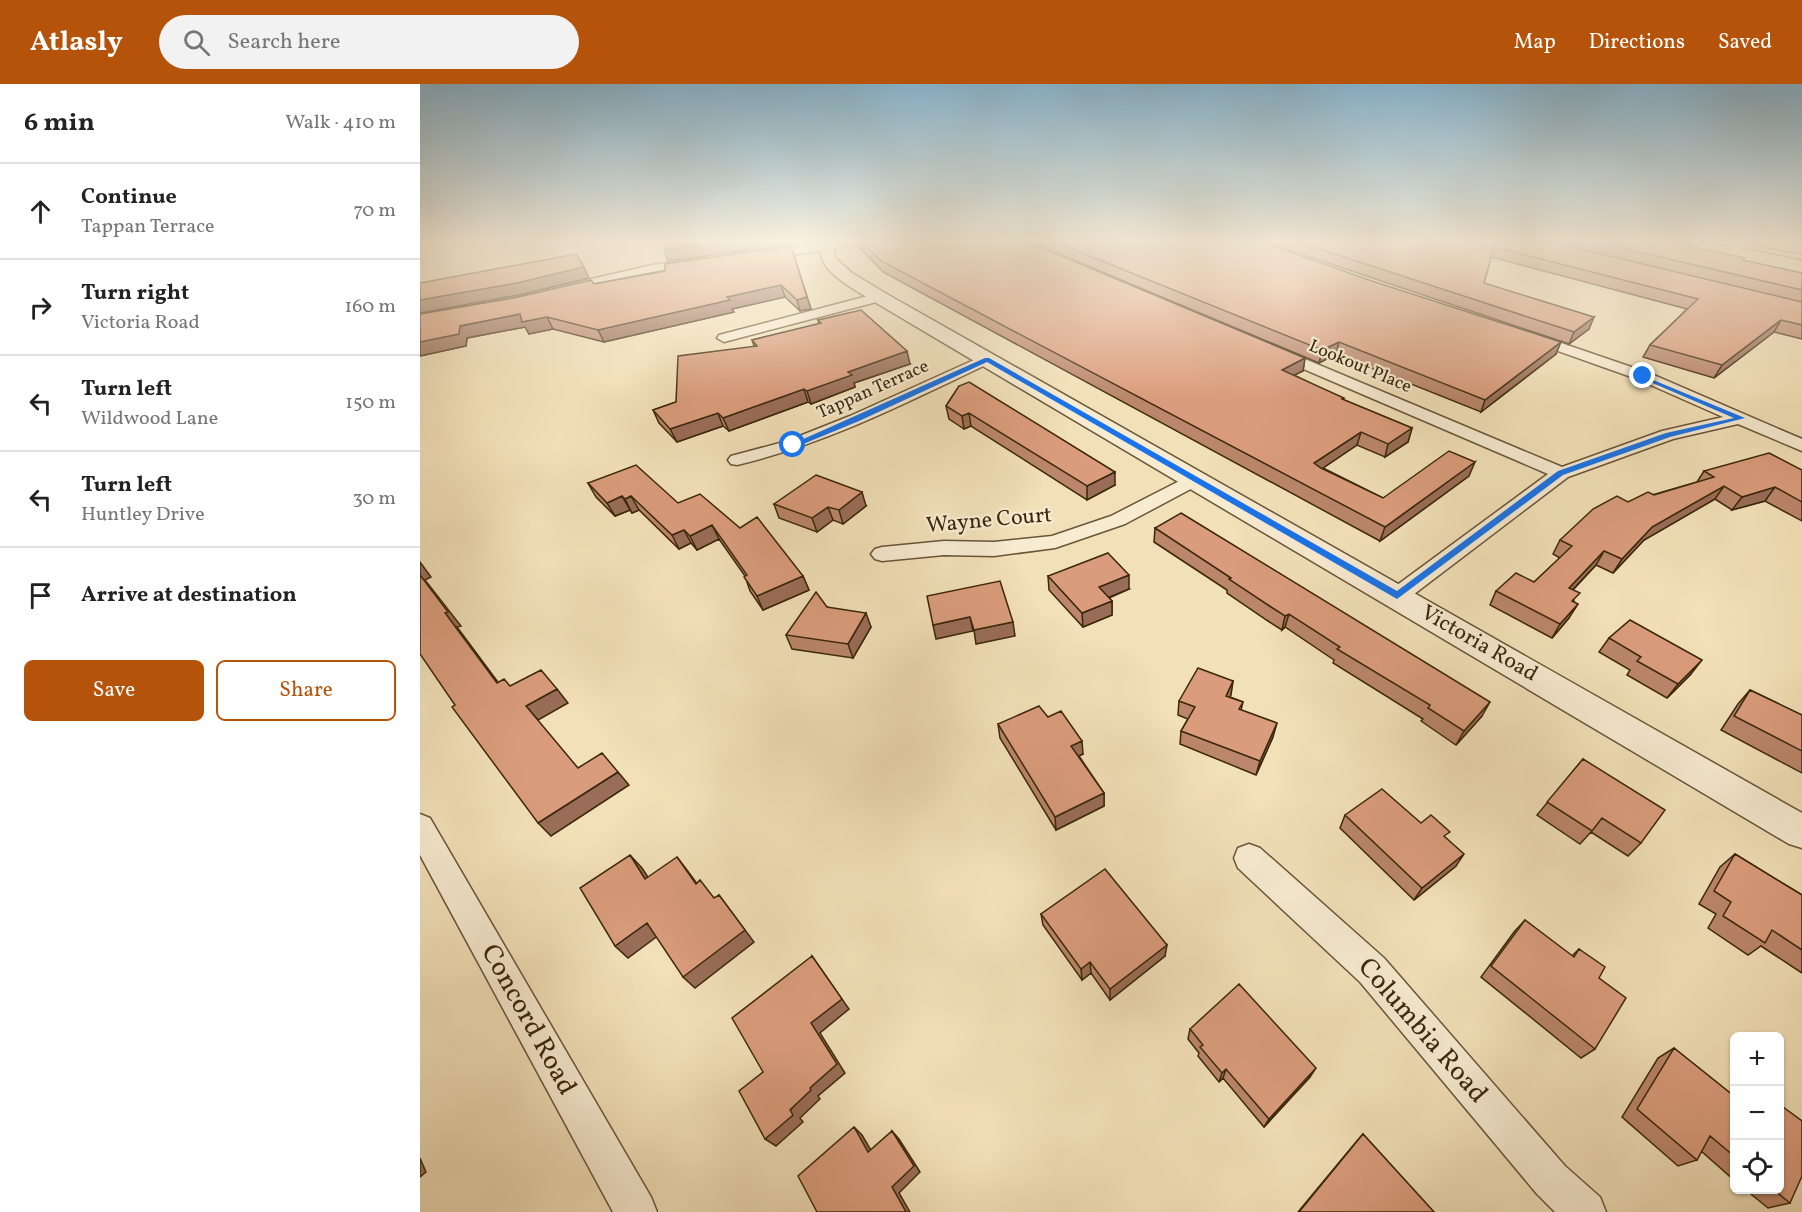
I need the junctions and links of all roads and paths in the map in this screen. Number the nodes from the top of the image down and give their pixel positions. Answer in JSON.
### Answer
{"nodes":[{"id":1,"x":557,"y":293,"type":"edge"},
{"id":2,"x":872,"y":293,"type":"edge"},
{"id":3,"x":879,"y":297,"type":"junction"},
{"id":4,"x":534,"y":298,"type":"edge"},
{"id":5,"x":1517,"y":332,"type":"edge"},
{"id":6,"x":724,"y":338,"type":"dead end"},
{"id":7,"x":1265,"y":347,"type":"edge"},
{"id":8,"x":987,"y":359,"type":"junction"},
{"id":9,"x":1741,"y":418,"type":"junction"},
{"id":10,"x":1802,"y":446,"type":"edge"},
{"id":11,"x":737,"y":460,"type":"dead end"},
{"id":12,"x":1561,"y":473,"type":"junction"},
{"id":13,"x":1195,"y":479,"type":"junction"},
{"id":14,"x":882,"y":554,"type":"dead end"},
{"id":15,"x":1397,"y":596,"type":"junction"},
{"id":16,"x":420,"y":828,"type":"edge"},
{"id":17,"x":1802,"y":832,"type":"edge"},
{"id":18,"x":1249,"y":858,"type":"dead end"},
{"id":19,"x":636,"y":1212,"type":"edge"},
{"id":20,"x":1586,"y":1212,"type":"edge"}],
"edges":[{"from":1,"to":4,"type":"street"},
{"from":2,"to":3,"type":"street","name":"Victoria Road"},
{"from":3,"to":6,"type":"street"},
{"from":3,"to":8,"type":"street","name":"Victoria Road"},
{"from":5,"to":9,"type":"street"},
{"from":7,"to":12,"type":"street","name":"Lookout Place"},
{"from":8,"to":11,"type":"street","name":"Tappan Terrace"},
{"from":8,"to":13,"type":"street","name":"Victoria Road"},
{"from":9,"to":10,"type":"street"},
{"from":9,"to":12,"type":"street"},
{"from":12,"to":15,"type":"street"},
{"from":13,"to":14,"type":"street","name":"Wayne Court"},
{"from":13,"to":15,"type":"street","name":"Victoria Road"},
{"from":15,"to":17,"type":"street","name":"Victoria Road"},
{"from":16,"to":19,"type":"street","name":"Concord Road"},
{"from":18,"to":20,"type":"street","name":"Columbia Road"}]}
